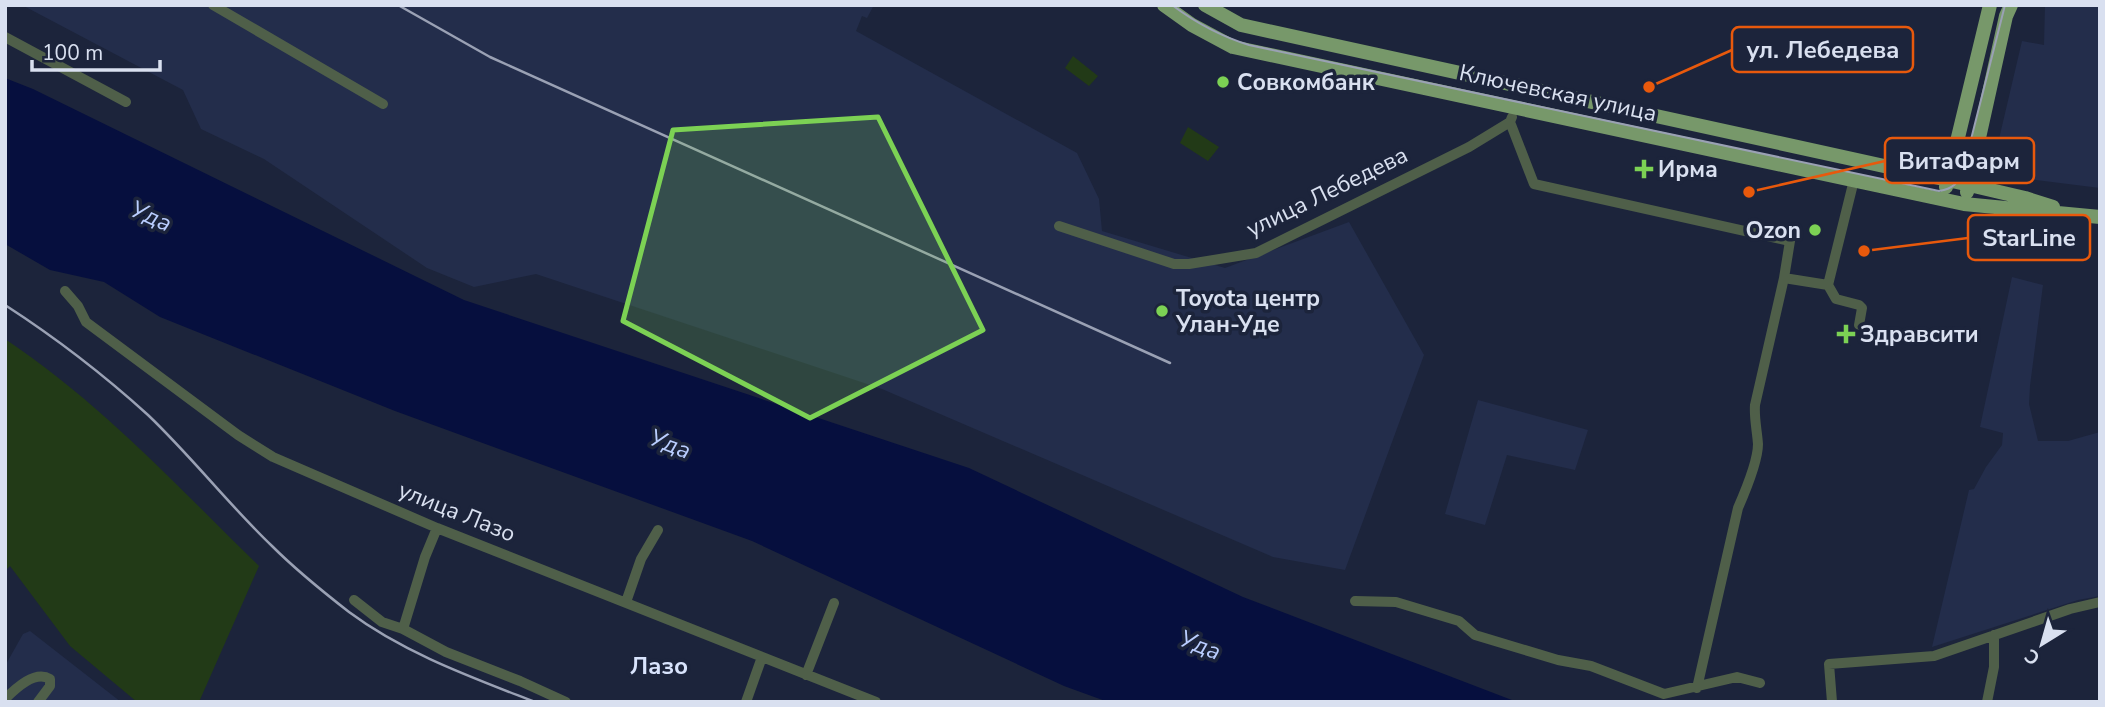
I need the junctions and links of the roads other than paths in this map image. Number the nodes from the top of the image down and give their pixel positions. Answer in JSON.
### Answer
{"nodes":[{"id":1,"x":213,"y":5,"type":"edge"},
{"id":2,"x":1164,"y":5,"type":"edge"},
{"id":3,"x":1205,"y":5,"type":"edge"},
{"id":4,"x":1990,"y":5,"type":"edge"},
{"id":5,"x":2011,"y":5,"type":"edge"},
{"id":6,"x":5,"y":37,"type":"edge"},
{"id":7,"x":126,"y":102,"type":"dead end"},
{"id":8,"x":383,"y":104,"type":"dead end"},
{"id":9,"x":1513,"y":115,"type":"junction"},
{"id":10,"x":1854,"y":180,"type":"junction"},
{"id":11,"x":1948,"y":180,"type":"junction"},
{"id":12,"x":1969,"y":185,"type":"junction"},
{"id":13,"x":1953,"y":201,"type":"junction"},
{"id":14,"x":2076,"y":215,"type":"junction"},
{"id":15,"x":2100,"y":217,"type":"edge"},
{"id":16,"x":1059,"y":226,"type":"dead end"},
{"id":17,"x":1784,"y":278,"type":"junction"},
{"id":18,"x":1828,"y":285,"type":"junction"},
{"id":19,"x":65,"y":291,"type":"dead end"},
{"id":20,"x":1858,"y":325,"type":"dead end"},
{"id":21,"x":437,"y":528,"type":"junction"},
{"id":22,"x":657,"y":530,"type":"dead end"},
{"id":23,"x":354,"y":600,"type":"dead end"},
{"id":24,"x":1355,"y":600,"type":"dead end"},
{"id":25,"x":625,"y":602,"type":"junction"},
{"id":26,"x":2100,"y":602,"type":"edge"},
{"id":27,"x":834,"y":603,"type":"dead end"},
{"id":28,"x":403,"y":629,"type":"junction"},
{"id":29,"x":1994,"y":635,"type":"junction"},
{"id":30,"x":762,"y":657,"type":"junction"},
{"id":31,"x":806,"y":675,"type":"junction"},
{"id":32,"x":1760,"y":683,"type":"dead end"},
{"id":33,"x":1698,"y":688,"type":"junction"},
{"id":34,"x":5,"y":698,"type":"edge"},
{"id":35,"x":38,"y":702,"type":"edge"},
{"id":36,"x":566,"y":702,"type":"edge"},
{"id":37,"x":746,"y":702,"type":"edge"},
{"id":38,"x":876,"y":702,"type":"edge"},
{"id":39,"x":1832,"y":702,"type":"edge"},
{"id":40,"x":1987,"y":702,"type":"edge"}],
"edges":[{"from":1,"to":8,"type":"street"},
{"from":2,"to":9,"type":"main road","name":"Ключевская улица"},
{"from":3,"to":11,"type":"main road","name":"Ключевская улица"},
{"from":4,"to":11,"type":"main road"},
{"from":5,"to":12,"type":"main road"},
{"from":6,"to":7,"type":"street"},
{"from":9,"to":10,"type":"main road","name":"Ключевская улица"},
{"from":9,"to":16,"type":"street","name":"улица Лебедева"},
{"from":9,"to":17,"type":"street"},
{"from":10,"to":13,"type":"main road","name":"Ключевская улица"},
{"from":10,"to":18,"type":"street"},
{"from":11,"to":12,"type":"main road","name":"Ключевская улица"},
{"from":11,"to":13,"type":"main road"},
{"from":12,"to":13,"type":"main road"},
{"from":12,"to":14,"type":"main road","name":"Ключевская улица"},
{"from":13,"to":14,"type":"main road","name":"Ключевская улица"},
{"from":14,"to":15,"type":"main road"},
{"from":17,"to":18,"type":"street"},
{"from":17,"to":33,"type":"street"},
{"from":18,"to":20,"type":"street"},
{"from":19,"to":21,"type":"street","name":"улица Лазо"},
{"from":21,"to":25,"type":"street","name":"улица Лазо"},
{"from":21,"to":28,"type":"street"},
{"from":22,"to":25,"type":"street"},
{"from":23,"to":28,"type":"street"},
{"from":24,"to":33,"type":"street"},
{"from":25,"to":30,"type":"street","name":"улица Лазо"},
{"from":26,"to":29,"type":"street"},
{"from":27,"to":31,"type":"street"},
{"from":28,"to":36,"type":"street"},
{"from":29,"to":39,"type":"street"},
{"from":29,"to":40,"type":"street"},
{"from":30,"to":31,"type":"street","name":"улица Лазо"},
{"from":30,"to":37,"type":"street"},
{"from":31,"to":38,"type":"street","name":"улица Лазо"},
{"from":32,"to":33,"type":"street"},
{"from":34,"to":35,"type":"street"}]}
